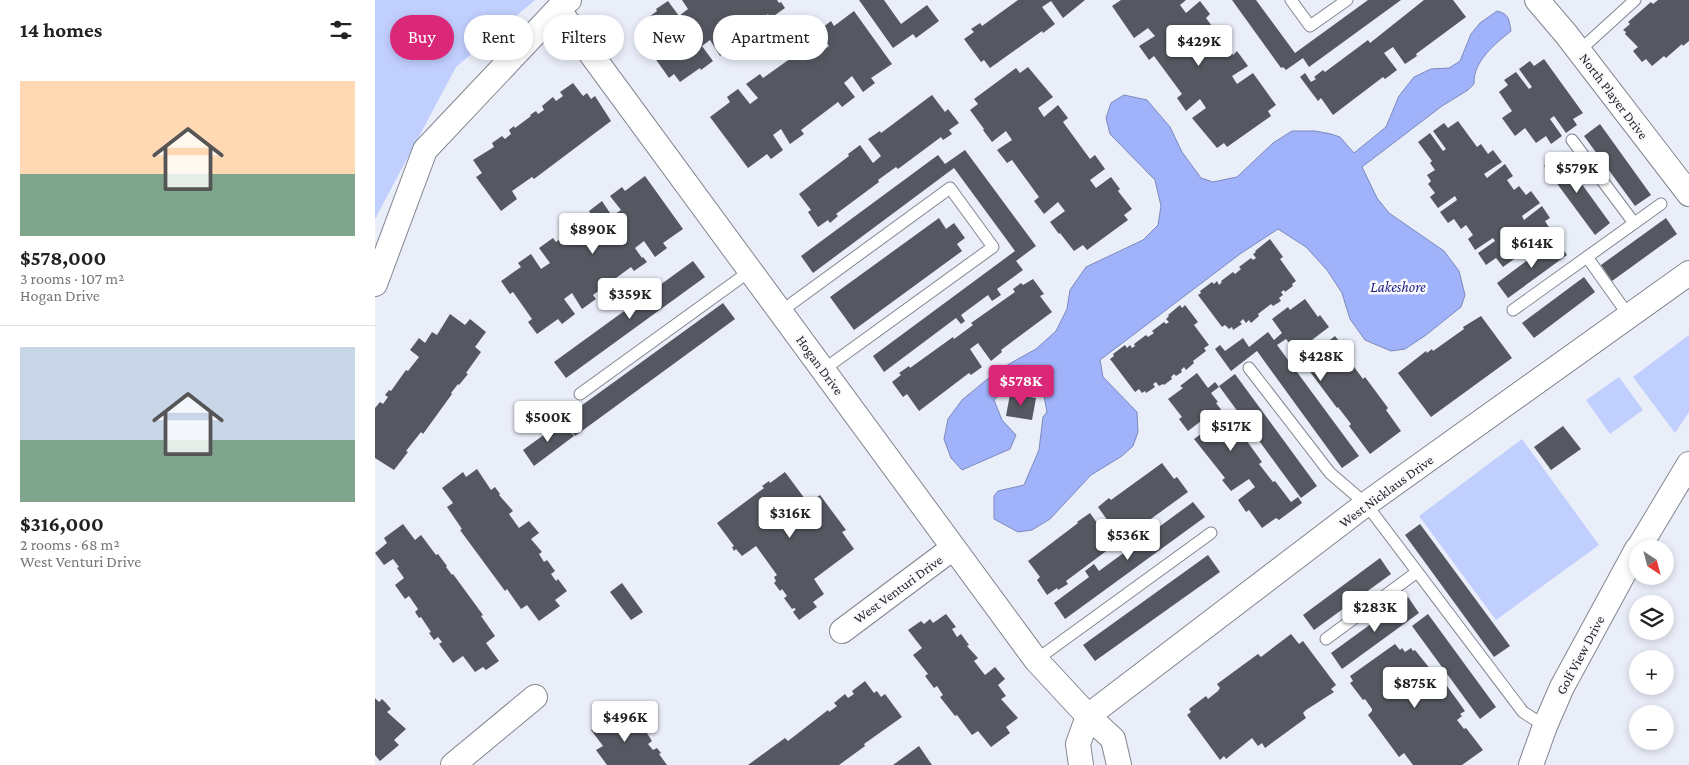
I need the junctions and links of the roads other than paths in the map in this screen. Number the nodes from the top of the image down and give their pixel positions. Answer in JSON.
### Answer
{"nodes":[{"id":1,"x":1291,"y":0,"type":"edge"},
{"id":2,"x":1347,"y":0,"type":"edge"},
{"id":3,"x":1537,"y":0,"type":"edge"},
{"id":4,"x":1635,"y":0,"type":"edge"},
{"id":5,"x":563,"y":4,"type":"edge"},
{"id":6,"x":1579,"y":51,"type":"junction"},
{"id":7,"x":1572,"y":140,"type":"dead end"},
{"id":8,"x":1689,"y":194,"type":"edge"},
{"id":9,"x":1661,"y":204,"type":"dead end"},
{"id":10,"x":1634,"y":223,"type":"junction"},
{"id":11,"x":1587,"y":257,"type":"junction"},
{"id":12,"x":750,"y":270,"type":"junction"},
{"id":13,"x":1689,"y":273,"type":"edge"},
{"id":14,"x":375,"y":284,"type":"edge"},
{"id":15,"x":1513,"y":310,"type":"dead end"},
{"id":16,"x":780,"y":312,"type":"junction"},
{"id":17,"x":1629,"y":316,"type":"junction"},
{"id":18,"x":1249,"y":368,"type":"dead end"},
{"id":19,"x":823,"y":370,"type":"junction"},
{"id":20,"x":580,"y":394,"type":"dead end"},
{"id":21,"x":1689,"y":464,"type":"edge"},
{"id":22,"x":1367,"y":504,"type":"junction"},
{"id":23,"x":1211,"y":533,"type":"dead end"},
{"id":24,"x":1643,"y":540,"type":"edge"},
{"id":25,"x":953,"y":548,"type":"junction"},
{"id":26,"x":1629,"y":565,"type":"edge"},
{"id":27,"x":1417,"y":572,"type":"junction"},
{"id":28,"x":842,"y":630,"type":"dead end"},
{"id":29,"x":1326,"y":639,"type":"dead end"},
{"id":30,"x":1036,"y":660,"type":"junction"},
{"id":31,"x":535,"y":697,"type":"dead end"},
{"id":32,"x":1089,"y":716,"type":"junction"},
{"id":33,"x":1545,"y":726,"type":"junction"},
{"id":34,"x":453,"y":765,"type":"edge"},
{"id":35,"x":1081,"y":765,"type":"edge"},
{"id":36,"x":1119,"y":765,"type":"edge"},
{"id":37,"x":1531,"y":765,"type":"edge"}],
"edges":[{"from":1,"to":2,"type":"lane"},
{"from":3,"to":6,"type":"street","name":"North Player Drive"},
{"from":4,"to":6,"type":"lane"},
{"from":5,"to":12,"type":"street","name":"Hogan Drive"},
{"from":5,"to":14,"type":"street"},
{"from":6,"to":8,"type":"street","name":"North Player Drive"},
{"from":7,"to":10,"type":"lane"},
{"from":9,"to":10,"type":"lane"},
{"from":10,"to":11,"type":"lane"},
{"from":11,"to":15,"type":"lane"},
{"from":11,"to":17,"type":"lane"},
{"from":12,"to":16,"type":"street","name":"Hogan Drive"},
{"from":12,"to":20,"type":"lane"},
{"from":13,"to":17,"type":"street","name":"West Nicklaus Drive"},
{"from":16,"to":19,"type":"street","name":"Hogan Drive"},
{"from":16,"to":19,"type":"lane"},
{"from":17,"to":22,"type":"street","name":"West Nicklaus Drive"},
{"from":18,"to":22,"type":"lane"},
{"from":19,"to":25,"type":"street","name":"Hogan Drive"},
{"from":21,"to":24,"type":"street","name":"Golf View Drive"},
{"from":22,"to":27,"type":"lane"},
{"from":22,"to":32,"type":"street","name":"West Nicklaus Drive"},
{"from":23,"to":30,"type":"lane"},
{"from":25,"to":28,"type":"street","name":"West Venturi Drive"},
{"from":25,"to":30,"type":"street","name":"Hogan Drive"},
{"from":26,"to":33,"type":"street","name":"Golf View Drive"},
{"from":27,"to":29,"type":"lane"},
{"from":27,"to":33,"type":"lane"},
{"from":30,"to":32,"type":"street","name":"Hogan Drive"},
{"from":31,"to":34,"type":"street"},
{"from":32,"to":35,"type":"street"},
{"from":32,"to":36,"type":"street","name":"Hogan Drive"},
{"from":33,"to":37,"type":"street","name":"Golf View Drive"}]}
